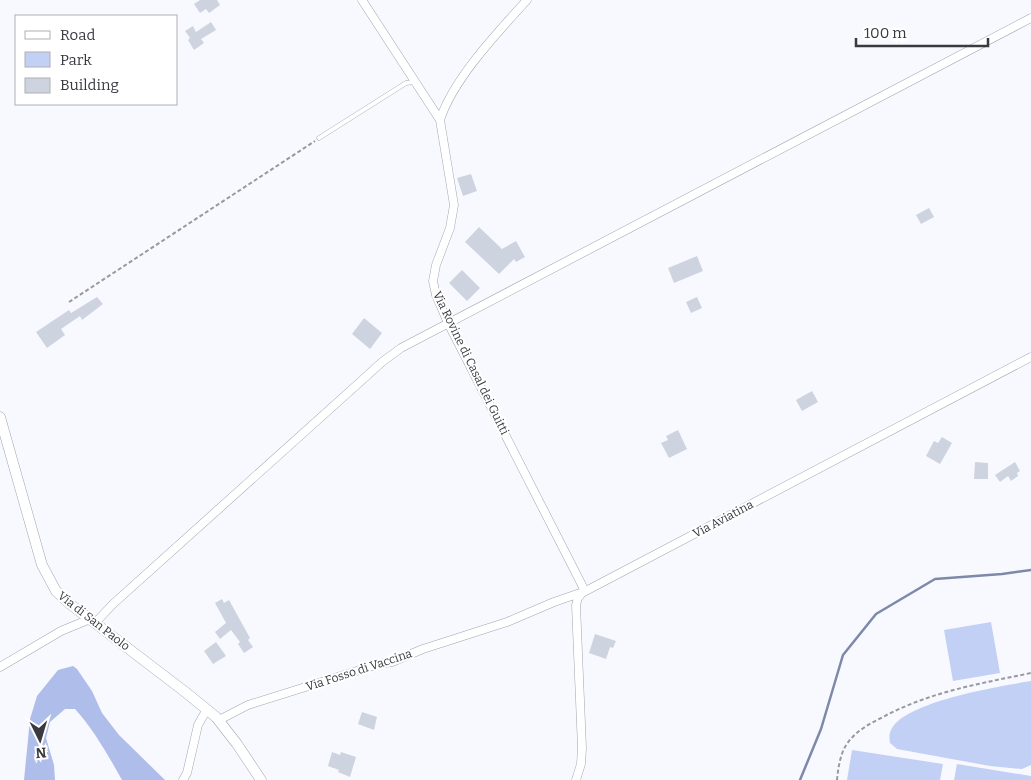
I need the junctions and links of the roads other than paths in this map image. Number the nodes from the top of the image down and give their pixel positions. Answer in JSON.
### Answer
{"nodes":[{"id":1,"x":362,"y":0,"type":"edge"},
{"id":2,"x":527,"y":0,"type":"edge"},
{"id":3,"x":1031,"y":18,"type":"edge"},
{"id":4,"x":415,"y":82,"type":"junction"},
{"id":5,"x":440,"y":120,"type":"junction"},
{"id":6,"x":319,"y":138,"type":"road end"},
{"id":7,"x":448,"y":323,"type":"junction"},
{"id":8,"x":1031,"y":357,"type":"edge"},
{"id":9,"x":0,"y":417,"type":"edge"},
{"id":10,"x":585,"y":591,"type":"junction"},
{"id":11,"x":93,"y":621,"type":"junction"},
{"id":12,"x":0,"y":667,"type":"edge"},
{"id":13,"x":207,"y":709,"type":"junction"},
{"id":14,"x":219,"y":720,"type":"junction"},
{"id":15,"x":183,"y":780,"type":"edge"},
{"id":16,"x":261,"y":780,"type":"edge"},
{"id":17,"x":576,"y":780,"type":"edge"}],
"edges":[{"from":1,"to":4,"type":"street"},
{"from":2,"to":5,"type":"street"},
{"from":3,"to":7,"type":"street"},
{"from":4,"to":5,"type":"street"},
{"from":4,"to":6,"type":"lane"},
{"from":5,"to":7,"type":"street","name":"Via Rovine di Casal dei Guitti"},
{"from":7,"to":10,"type":"street","name":"Via Rovine di Casal dei Guitti"},
{"from":7,"to":11,"type":"street"},
{"from":8,"to":10,"type":"street","name":"Via Aviatina"},
{"from":9,"to":11,"type":"street","name":"Via di San Paolo"},
{"from":10,"to":14,"type":"street","name":"Via Fosso di Vaccina"},
{"from":10,"to":17,"type":"street"},
{"from":11,"to":12,"type":"street"},
{"from":11,"to":13,"type":"street","name":"Via di San Paolo"},
{"from":13,"to":14,"type":"street","name":"Via di San Paolo"},
{"from":13,"to":15,"type":"street"},
{"from":14,"to":16,"type":"street","name":"Via di San Paolo"}]}
